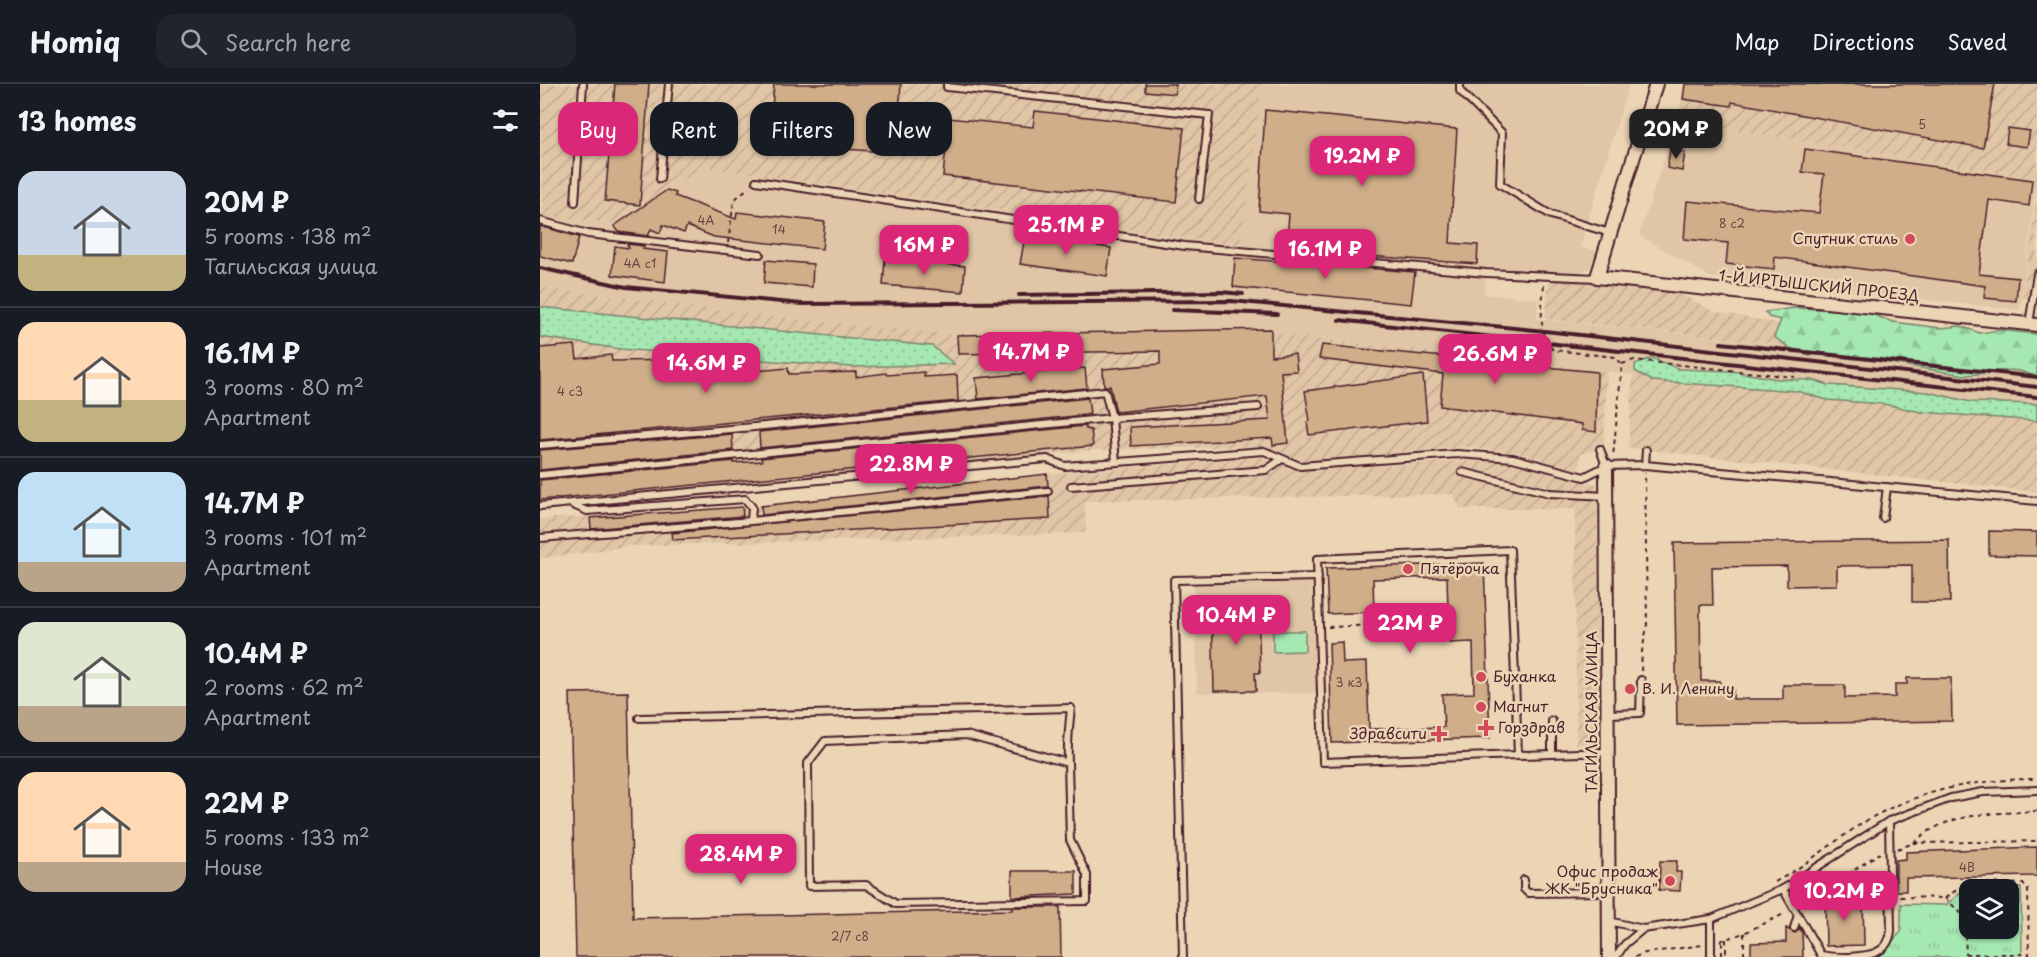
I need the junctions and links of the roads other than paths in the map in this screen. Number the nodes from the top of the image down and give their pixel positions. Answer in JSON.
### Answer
{"nodes":[{"id":1,"x":582,"y":84,"type":"edge"},
{"id":2,"x":669,"y":84,"type":"edge"},
{"id":3,"x":947,"y":84,"type":"edge"},
{"id":4,"x":1460,"y":84,"type":"edge"},
{"id":5,"x":1656,"y":84,"type":"edge"},
{"id":6,"x":660,"y":179,"type":"dead end"},
{"id":7,"x":756,"y":181,"type":"road end"},
{"id":8,"x":1198,"y":199,"type":"dead end"},
{"id":9,"x":575,"y":202,"type":"dead end"},
{"id":10,"x":540,"y":220,"type":"edge"},
{"id":11,"x":1611,"y":233,"type":"junction"},
{"id":12,"x":760,"y":254,"type":"dead end"},
{"id":13,"x":2037,"y":274,"type":"edge"},
{"id":14,"x":1597,"y":280,"type":"junction"},
{"id":15,"x":2033,"y":325,"type":"edge"},
{"id":16,"x":1258,"y":407,"type":"dead end"},
{"id":17,"x":1112,"y":418,"type":"junction"},
{"id":18,"x":540,"y":445,"type":"edge"},
{"id":19,"x":1600,"y":449,"type":"dead end"},
{"id":20,"x":1646,"y":450,"type":"dead end"},
{"id":21,"x":1282,"y":459,"type":"junction"},
{"id":22,"x":1116,"y":462,"type":"junction"},
{"id":23,"x":1645,"y":465,"type":"junction"},
{"id":24,"x":1606,"y":466,"type":"junction"},
{"id":25,"x":1462,"y":472,"type":"dead end"},
{"id":26,"x":540,"y":475,"type":"edge"},
{"id":27,"x":1071,"y":486,"type":"dead end"},
{"id":28,"x":1887,"y":487,"type":"junction"},
{"id":29,"x":1048,"y":490,"type":"dead end"},
{"id":30,"x":1606,"y":496,"type":"junction"},
{"id":31,"x":2037,"y":501,"type":"edge"},
{"id":32,"x":569,"y":504,"type":"junction"},
{"id":33,"x":540,"y":506,"type":"edge"},
{"id":34,"x":1883,"y":518,"type":"dead end"},
{"id":35,"x":751,"y":522,"type":"junction"},
{"id":36,"x":540,"y":538,"type":"edge"},
{"id":37,"x":1318,"y":577,"type":"junction"},
{"id":38,"x":1641,"y":680,"type":"road end"},
{"id":39,"x":1607,"y":714,"type":"junction"},
{"id":40,"x":639,"y":718,"type":"dead end"},
{"id":41,"x":1552,"y":721,"type":"dead end"},
{"id":42,"x":1608,"y":752,"type":"junction"},
{"id":43,"x":1552,"y":754,"type":"junction"},
{"id":44,"x":1518,"y":755,"type":"junction"},
{"id":45,"x":1068,"y":763,"type":"junction"},
{"id":46,"x":2037,"y":790,"type":"edge"},
{"id":47,"x":1889,"y":821,"type":"junction"},
{"id":48,"x":1524,"y":880,"type":"dead end"},
{"id":49,"x":1783,"y":889,"type":"junction"},
{"id":50,"x":1608,"y":892,"type":"junction"},
{"id":51,"x":1796,"y":912,"type":"junction"},
{"id":52,"x":1712,"y":919,"type":"junction"},
{"id":53,"x":1608,"y":921,"type":"junction"},
{"id":54,"x":1794,"y":928,"type":"dead end"},
{"id":55,"x":1643,"y":929,"type":"junction"},
{"id":56,"x":1183,"y":957,"type":"edge"},
{"id":57,"x":1609,"y":957,"type":"edge"},
{"id":58,"x":1617,"y":957,"type":"edge"},
{"id":59,"x":1711,"y":957,"type":"edge"}],
"edges":[{"from":1,"to":9,"type":"lane"},
{"from":2,"to":6,"type":"lane"},
{"from":3,"to":8,"type":"lane"},
{"from":4,"to":11,"type":"lane"},
{"from":5,"to":11,"type":"street"},
{"from":7,"to":14,"type":"lane"},
{"from":10,"to":12,"type":"lane"},
{"from":11,"to":14,"type":"street"},
{"from":13,"to":15,"type":"lane"},
{"from":14,"to":15,"type":"street","name":"1-Й ИРТЫШСКИЙ ПРОЕЗД"},
{"from":16,"to":17,"type":"lane"},
{"from":17,"to":18,"type":"lane"},
{"from":17,"to":22,"type":"lane"},
{"from":17,"to":26,"type":"lane"},
{"from":19,"to":24,"type":"lane"},
{"from":20,"to":23,"type":"lane"},
{"from":21,"to":22,"type":"lane"},
{"from":21,"to":24,"type":"lane"},
{"from":21,"to":27,"type":"lane"},
{"from":22,"to":32,"type":"lane"},
{"from":23,"to":24,"type":"lane"},
{"from":23,"to":28,"type":"lane"},
{"from":24,"to":30,"type":"street","name":"ТАГИЛЬСКАЯ УЛИЦА"},
{"from":25,"to":30,"type":"lane"},
{"from":28,"to":31,"type":"lane"},
{"from":28,"to":34,"type":"lane"},
{"from":29,"to":35,"type":"lane"},
{"from":30,"to":39,"type":"street","name":"ТАГИЛЬСКАЯ УЛИЦА"},
{"from":32,"to":33,"type":"lane"},
{"from":32,"to":35,"type":"lane"},
{"from":35,"to":36,"type":"lane"},
{"from":37,"to":44,"type":"lane"},
{"from":37,"to":44,"type":"lane"},
{"from":37,"to":56,"type":"lane"},
{"from":38,"to":39,"type":"lane"},
{"from":39,"to":42,"type":"street","name":"ТАГИЛЬСКАЯ УЛИЦА"},
{"from":40,"to":45,"type":"lane"},
{"from":41,"to":43,"type":"lane"},
{"from":42,"to":43,"type":"lane"},
{"from":42,"to":50,"type":"street","name":"ТАГИЛЬСКАЯ УЛИЦА"},
{"from":43,"to":44,"type":"lane"},
{"from":45,"to":45,"type":"lane"},
{"from":46,"to":47,"type":"lane"},
{"from":47,"to":49,"type":"lane"},
{"from":47,"to":51,"type":"lane"},
{"from":48,"to":50,"type":"lane"},
{"from":49,"to":51,"type":"lane"},
{"from":49,"to":52,"type":"lane"},
{"from":50,"to":53,"type":"street","name":"ТАГИЛЬСКАЯ УЛИЦА"},
{"from":51,"to":54,"type":"lane"},
{"from":52,"to":55,"type":"lane"},
{"from":52,"to":59,"type":"lane"},
{"from":53,"to":55,"type":"lane"},
{"from":53,"to":57,"type":"street","name":"ТАГИЛЬСКАЯ УЛИЦА"},
{"from":55,"to":58,"type":"lane"}]}
